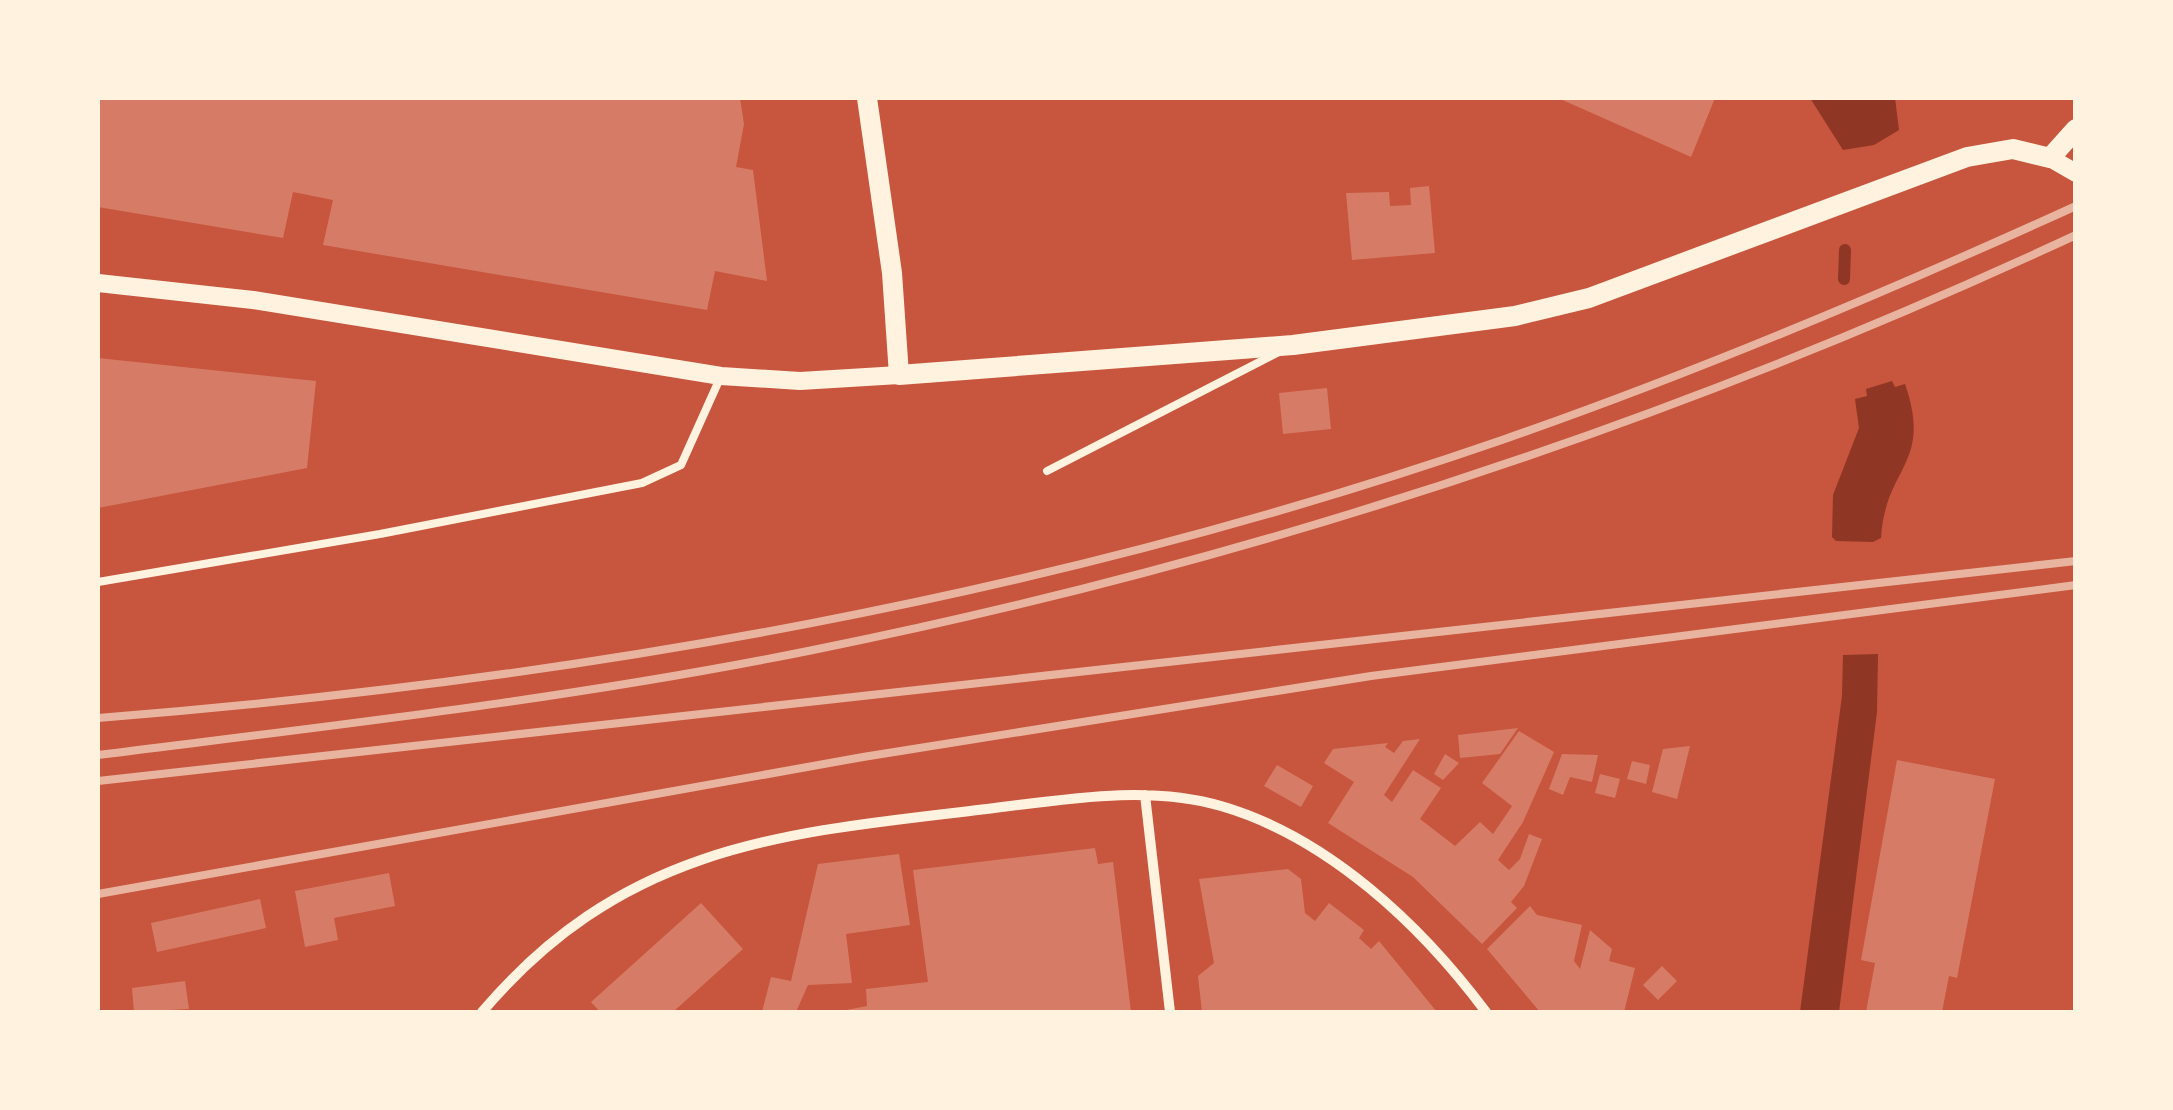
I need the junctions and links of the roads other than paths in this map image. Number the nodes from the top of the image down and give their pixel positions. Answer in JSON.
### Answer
{"nodes":[{"id":1,"x":867,"y":98,"type":"edge"},
{"id":2,"x":2076,"y":129,"type":"edge"},
{"id":3,"x":2050,"y":158,"type":"junction"},
{"id":4,"x":2076,"y":173,"type":"edge"},
{"id":5,"x":98,"y":283,"type":"edge"},
{"id":6,"x":1293,"y":345,"type":"junction"},
{"id":7,"x":899,"y":375,"type":"junction"},
{"id":8,"x":721,"y":376,"type":"junction"},
{"id":9,"x":1047,"y":471,"type":"dead end"},
{"id":10,"x":98,"y":582,"type":"edge"},
{"id":11,"x":1145,"y":795,"type":"junction"},
{"id":12,"x":482,"y":1012,"type":"edge"},
{"id":13,"x":1170,"y":1012,"type":"edge"},
{"id":14,"x":1486,"y":1012,"type":"edge"}],
"edges":[{"from":1,"to":7,"type":"main road"},
{"from":2,"to":3,"type":"main road"},
{"from":3,"to":4,"type":"street"},
{"from":3,"to":6,"type":"main road"},
{"from":5,"to":8,"type":"street"},
{"from":6,"to":7,"type":"main road"},
{"from":6,"to":9,"type":"lane"},
{"from":7,"to":8,"type":"street"},
{"from":8,"to":10,"type":"lane"},
{"from":11,"to":12,"type":"street"},
{"from":11,"to":13,"type":"street"},
{"from":11,"to":14,"type":"street"}]}
